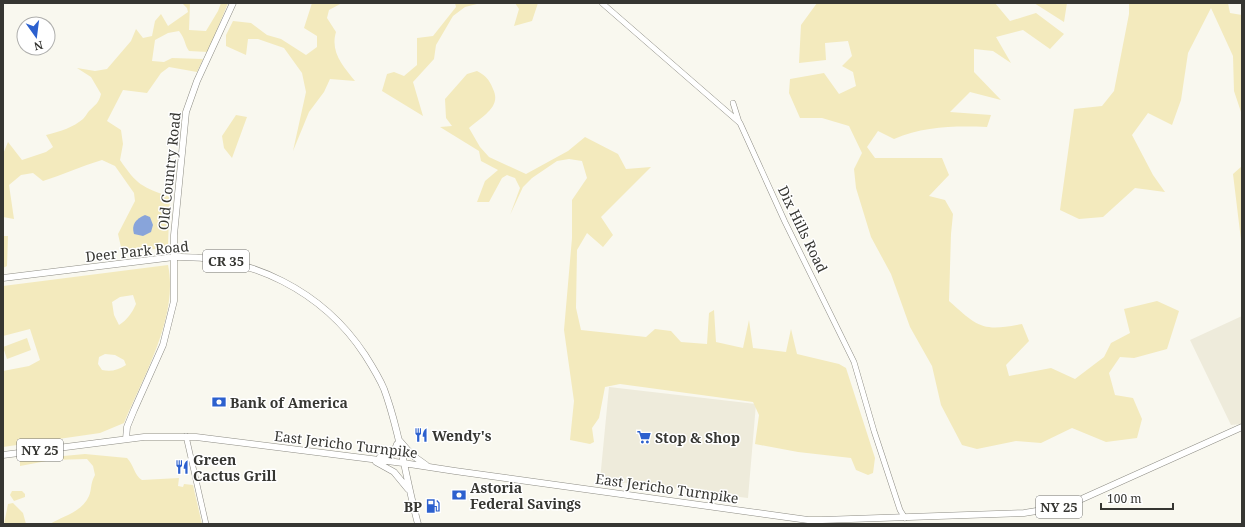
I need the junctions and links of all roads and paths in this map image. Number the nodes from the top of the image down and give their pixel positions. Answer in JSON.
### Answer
{"nodes":[{"id":1,"x":233,"y":3,"type":"edge"},
{"id":2,"x":602,"y":3,"type":"edge"},
{"id":3,"x":733,"y":103,"type":"dead end"},
{"id":4,"x":740,"y":123,"type":"junction"},
{"id":5,"x":174,"y":257,"type":"junction"},
{"id":6,"x":3,"y":278,"type":"edge"},
{"id":7,"x":1242,"y":427,"type":"edge"},
{"id":8,"x":186,"y":436,"type":"junction"},
{"id":9,"x":126,"y":438,"type":"junction"},
{"id":10,"x":398,"y":438,"type":"junction"},
{"id":11,"x":3,"y":455,"type":"edge"},
{"id":12,"x":369,"y":459,"type":"junction"},
{"id":13,"x":403,"y":463,"type":"junction"},
{"id":14,"x":429,"y":467,"type":"junction"},
{"id":15,"x":412,"y":500,"type":"junction"},
{"id":16,"x":906,"y":521,"type":"edge"},
{"id":17,"x":206,"y":524,"type":"edge"},
{"id":18,"x":418,"y":524,"type":"edge"}],
"edges":[{"from":1,"to":5,"type":"main road","name":"Old Country Road"},
{"from":2,"to":4,"type":"street","name":"Dix Hills Road"},
{"from":3,"to":4,"type":"street"},
{"from":4,"to":16,"type":"street","name":"Dix Hills Road"},
{"from":5,"to":6,"type":"main road","name":"Deer Park Road","number":"CR 35"},
{"from":5,"to":9,"type":"main road","name":"Old Country Road"},
{"from":5,"to":10,"type":"main road","name":"Deer Park Road","number":"CR 35"},
{"from":7,"to":16,"type":"main road","name":"East Jericho Turnpike","number":"NY 25"},
{"from":8,"to":9,"type":"main road","name":"East Jericho Turnpike","number":"NY 25"},
{"from":8,"to":12,"type":"main road","name":"East Jericho Turnpike","number":"NY 25"},
{"from":8,"to":17,"type":"street"},
{"from":9,"to":11,"type":"main road","name":"East Jericho Turnpike","number":"NY 25"},
{"from":10,"to":12,"type":"main road"},
{"from":10,"to":13,"type":"main road","name":"Deer Park Road","number":"CR 35"},
{"from":10,"to":14,"type":"main road"},
{"from":12,"to":13,"type":"main road","name":"East Jericho Turnpike","number":"NY 25"},
{"from":12,"to":15,"type":"main road"},
{"from":13,"to":14,"type":"main road","name":"East Jericho Turnpike","number":"NY 25"},
{"from":13,"to":15,"type":"main road","number":"CR 35"},
{"from":14,"to":16,"type":"main road","name":"East Jericho Turnpike","number":"NY 25"},
{"from":15,"to":18,"type":"main road","number":"CR 35"}]}
